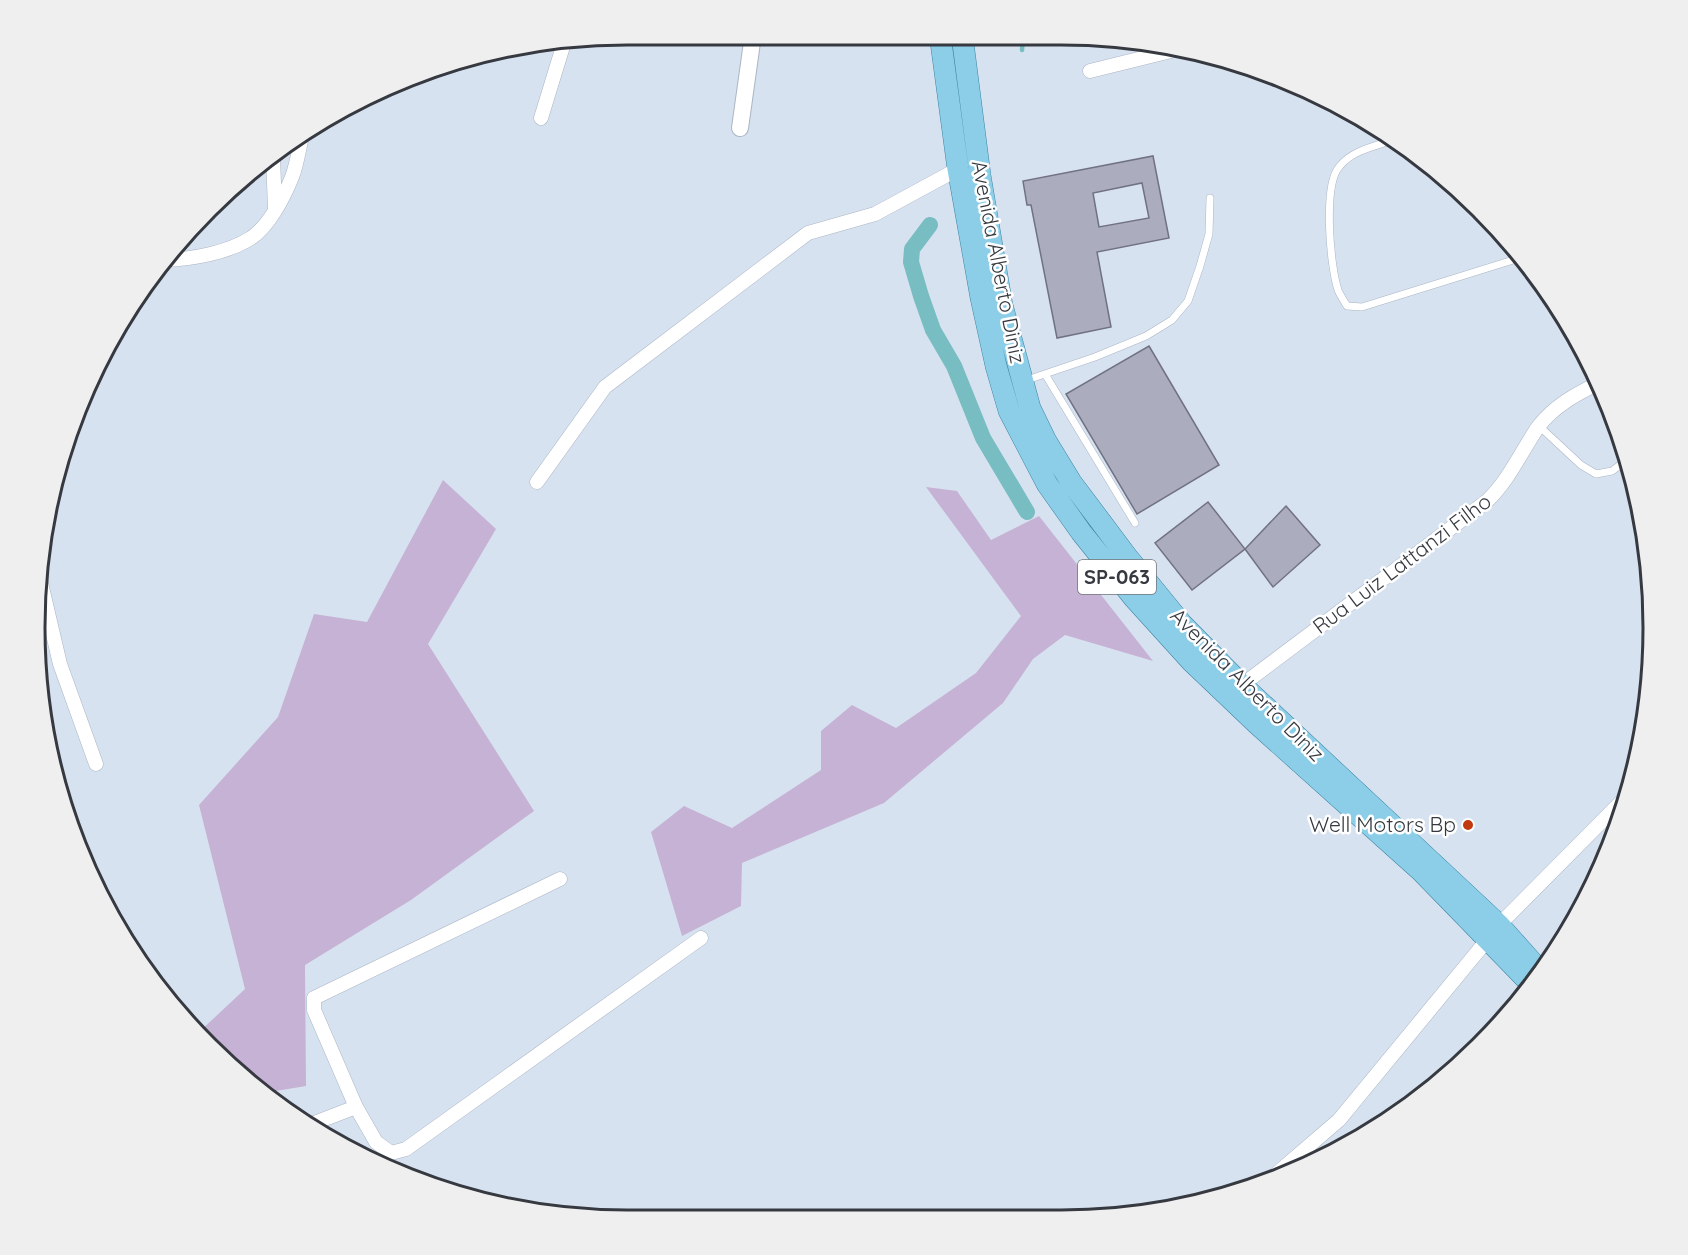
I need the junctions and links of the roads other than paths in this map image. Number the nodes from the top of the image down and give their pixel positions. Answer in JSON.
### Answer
{"nodes":[{"id":1,"x":752,"y":45,"type":"edge"},
{"id":2,"x":941,"y":45,"type":"edge"},
{"id":3,"x":963,"y":45,"type":"edge"},
{"id":4,"x":562,"y":49,"type":"edge"},
{"id":5,"x":1160,"y":54,"type":"edge"},
{"id":6,"x":1090,"y":71,"type":"dead end"},
{"id":7,"x":542,"y":118,"type":"dead end"},
{"id":8,"x":740,"y":128,"type":"dead end"},
{"id":9,"x":1385,"y":143,"type":"edge"},
{"id":10,"x":299,"y":146,"type":"edge"},
{"id":11,"x":274,"y":165,"type":"edge"},
{"id":12,"x":958,"y":169,"type":"junction"},
{"id":13,"x":1210,"y":198,"type":"dead end"},
{"id":14,"x":275,"y":213,"type":"junction"},
{"id":15,"x":176,"y":260,"type":"edge"},
{"id":16,"x":1512,"y":260,"type":"edge"},
{"id":17,"x":1045,"y":374,"type":"junction"},
{"id":18,"x":1022,"y":382,"type":"junction"},
{"id":19,"x":1591,"y":387,"type":"edge"},
{"id":20,"x":1539,"y":426,"type":"junction"},
{"id":21,"x":1620,"y":465,"type":"edge"},
{"id":22,"x":537,"y":482,"type":"dead end"},
{"id":23,"x":1135,"y":523,"type":"dead end"},
{"id":24,"x":46,"y":603,"type":"edge"},
{"id":25,"x":1242,"y":685,"type":"junction"},
{"id":26,"x":96,"y":764,"type":"dead end"},
{"id":27,"x":1614,"y":810,"type":"edge"},
{"id":28,"x":560,"y":879,"type":"dead end"},
{"id":29,"x":1494,"y":932,"type":"junction"},
{"id":30,"x":701,"y":938,"type":"dead end"},
{"id":31,"x":1534,"y":966,"type":"edge"},
{"id":32,"x":1526,"y":977,"type":"edge"},
{"id":33,"x":356,"y":1107,"type":"junction"},
{"id":34,"x":319,"y":1121,"type":"edge"},
{"id":35,"x":1288,"y":1164,"type":"edge"}],
"edges":[{"from":1,"to":8,"type":"street"},
{"from":2,"to":12,"type":"main road","name":"Avenida Alberto Diniz","number":"SP-063"},
{"from":3,"to":18,"type":"main road","name":"Avenida Alberto Diniz","number":"SP-063"},
{"from":4,"to":7,"type":"street"},
{"from":5,"to":6,"type":"street"},
{"from":9,"to":16,"type":"lane"},
{"from":10,"to":14,"type":"street"},
{"from":11,"to":14,"type":"street"},
{"from":12,"to":22,"type":"street","name":"Avenida Alberto Diniz"},
{"from":12,"to":29,"type":"main road","name":"Avenida Alberto Diniz","number":"SP-063"},
{"from":13,"to":17,"type":"lane"},
{"from":14,"to":15,"type":"street"},
{"from":17,"to":18,"type":"lane"},
{"from":17,"to":23,"type":"lane"},
{"from":18,"to":25,"type":"main road","name":"Avenida Alberto Diniz","number":"SP-063"},
{"from":19,"to":20,"type":"street","name":"Rua Luiz Lattanzi Filho"},
{"from":20,"to":21,"type":"lane"},
{"from":20,"to":25,"type":"street","name":"Rua Luiz Lattanzi Filho"},
{"from":24,"to":26,"type":"street"},
{"from":25,"to":29,"type":"main road","name":"Avenida Alberto Diniz","number":"SP-063"},
{"from":27,"to":29,"type":"street"},
{"from":28,"to":33,"type":"street"},
{"from":29,"to":31,"type":"main road","name":"Avenida Alberto Diniz","number":"SP-063"},
{"from":29,"to":32,"type":"main road","name":"Avenida Alberto Diniz","number":"SP-063"},
{"from":29,"to":35,"type":"street"},
{"from":30,"to":33,"type":"street"},
{"from":33,"to":34,"type":"street"}]}
